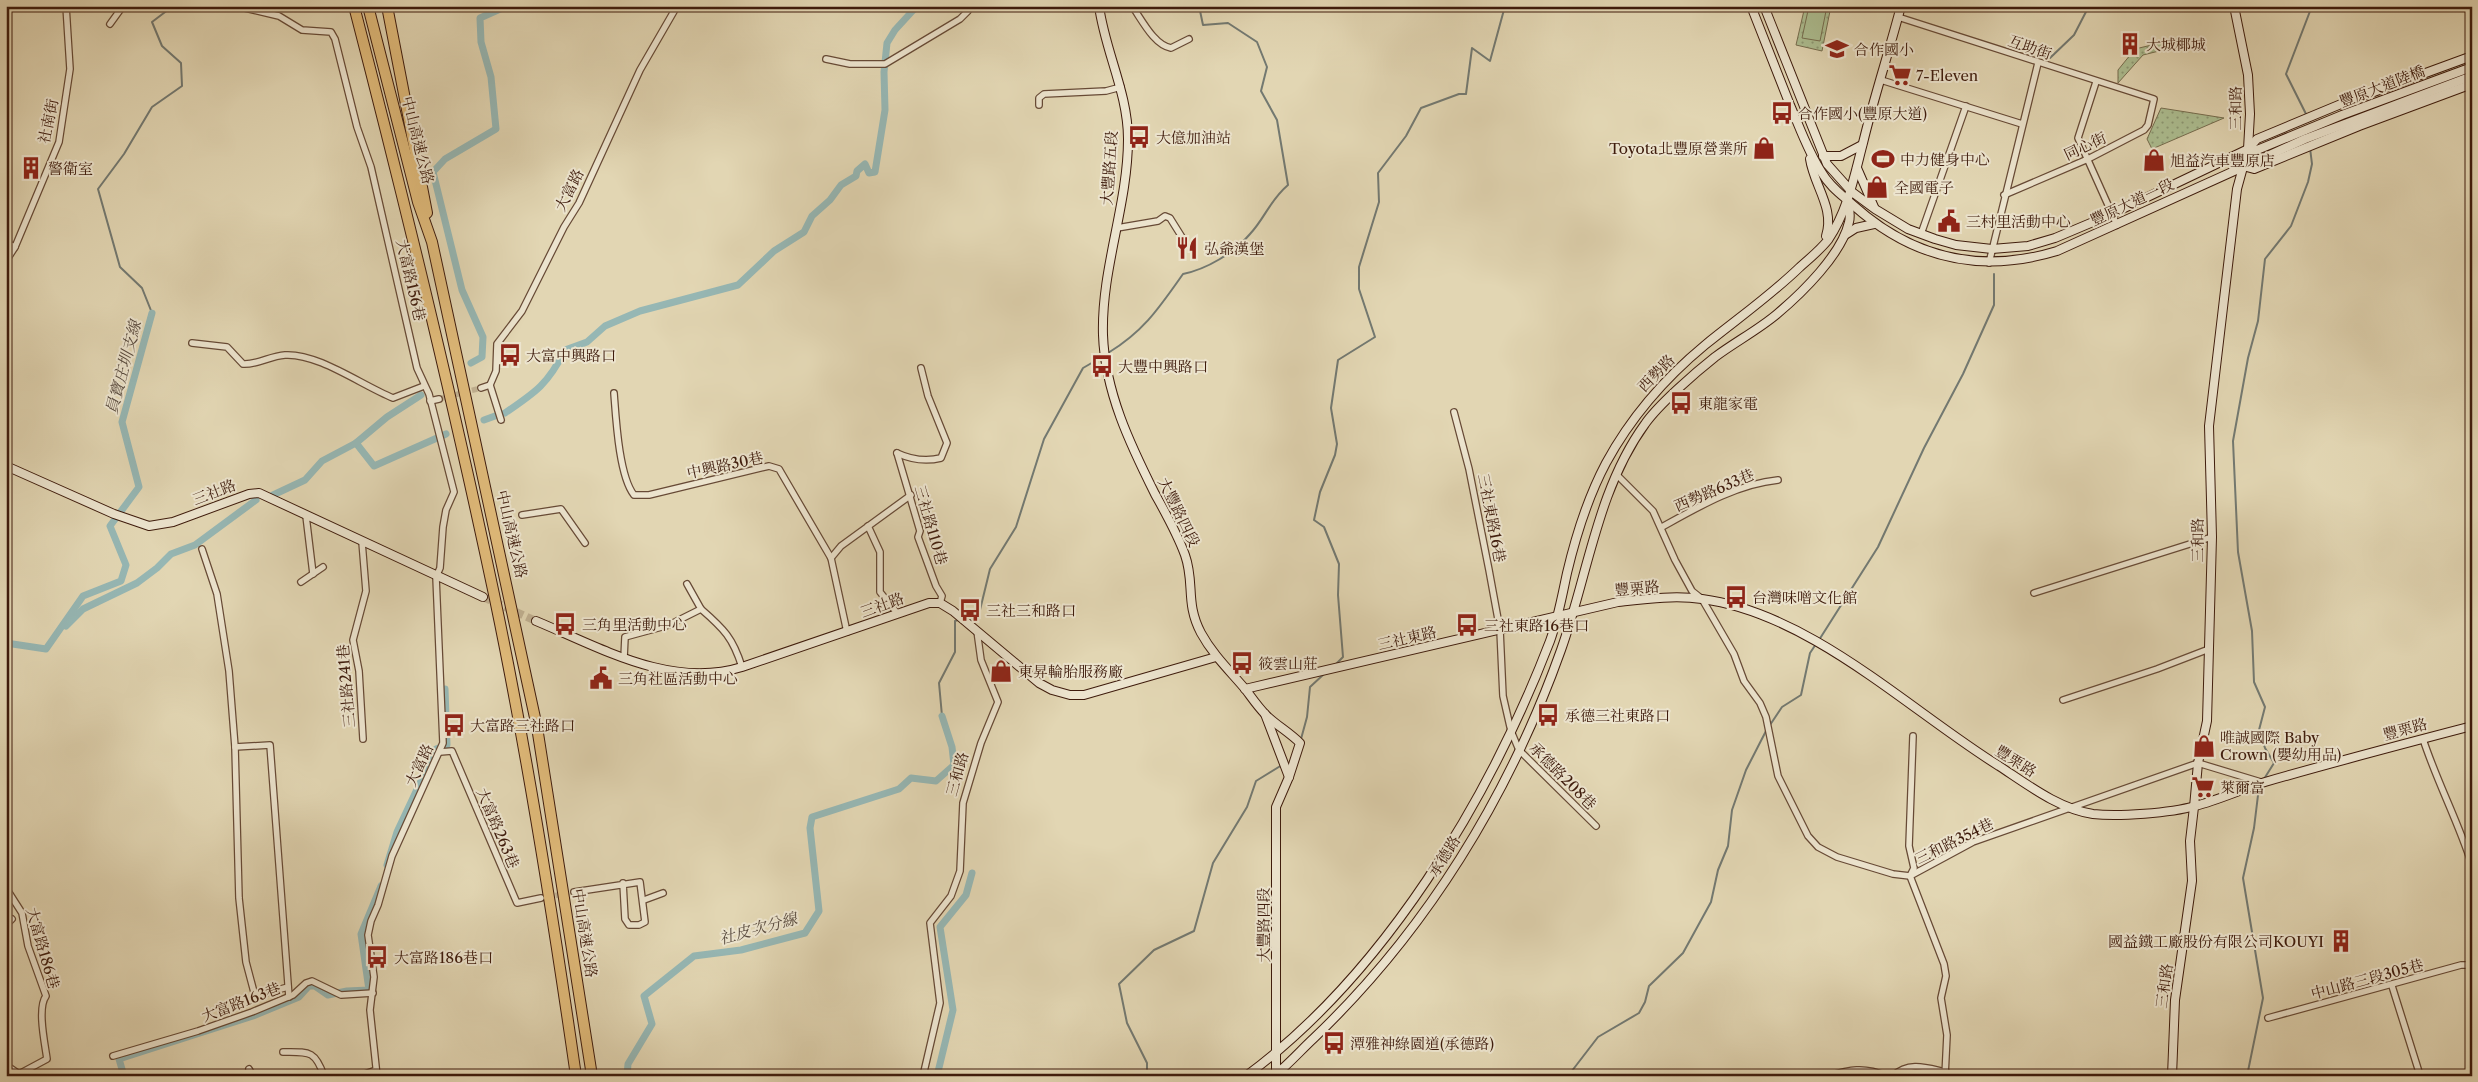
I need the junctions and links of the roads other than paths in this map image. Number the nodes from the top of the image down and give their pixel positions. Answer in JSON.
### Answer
{"nodes":[{"id":1,"x":66,"y":6,"type":"edge"},
{"id":2,"x":123,"y":6,"type":"edge"},
{"id":3,"x":236,"y":6,"type":"edge"},
{"id":4,"x":354,"y":6,"type":"edge"},
{"id":5,"x":368,"y":6,"type":"edge"},
{"id":6,"x":387,"y":6,"type":"edge"},
{"id":7,"x":677,"y":6,"type":"edge"},
{"id":8,"x":969,"y":6,"type":"edge"},
{"id":9,"x":1098,"y":6,"type":"edge"},
{"id":10,"x":1132,"y":6,"type":"edge"},
{"id":11,"x":1751,"y":6,"type":"edge"},
{"id":12,"x":1764,"y":6,"type":"edge"},
{"id":13,"x":1901,"y":6,"type":"edge"},
{"id":14,"x":2234,"y":6,"type":"edge"},
{"id":15,"x":1898,"y":17,"type":"junction"},
{"id":16,"x":110,"y":24,"type":"dead end"},
{"id":17,"x":1189,"y":39,"type":"dead end"},
{"id":18,"x":2472,"y":56,"type":"edge"},
{"id":19,"x":826,"y":59,"type":"dead end"},
{"id":20,"x":2038,"y":63,"type":"junction"},
{"id":21,"x":2472,"y":67,"type":"edge"},
{"id":22,"x":2472,"y":76,"type":"edge"},
{"id":23,"x":1881,"y":80,"type":"junction"},
{"id":24,"x":2096,"y":82,"type":"junction"},
{"id":25,"x":2472,"y":84,"type":"edge"},
{"id":26,"x":1121,"y":87,"type":"junction"},
{"id":27,"x":2154,"y":99,"type":"joint"},
{"id":28,"x":1039,"y":104,"type":"dead end"},
{"id":29,"x":1966,"y":106,"type":"junction"},
{"id":30,"x":2022,"y":124,"type":"junction"},
{"id":31,"x":2303,"y":135,"type":"junction"},
{"id":32,"x":1862,"y":145,"type":"junction"},
{"id":33,"x":2248,"y":149,"type":"junction"},
{"id":34,"x":1809,"y":152,"type":"junction"},
{"id":35,"x":1823,"y":156,"type":"junction"},
{"id":36,"x":2088,"y":159,"type":"junction"},
{"id":37,"x":2243,"y":166,"type":"junction"},
{"id":38,"x":1857,"y":168,"type":"junction"},
{"id":39,"x":1852,"y":192,"type":"junction"},
{"id":40,"x":2004,"y":195,"type":"junction"},
{"id":41,"x":1848,"y":201,"type":"junction"},
{"id":42,"x":1875,"y":209,"type":"junction"},
{"id":43,"x":2112,"y":214,"type":"junction"},
{"id":44,"x":1874,"y":224,"type":"junction"},
{"id":45,"x":2117,"y":225,"type":"junction"},
{"id":46,"x":1117,"y":228,"type":"junction"},
{"id":47,"x":1921,"y":234,"type":"junction"},
{"id":48,"x":1845,"y":235,"type":"junction"},
{"id":49,"x":432,"y":242,"type":"junction"},
{"id":50,"x":1185,"y":242,"type":"dead end"},
{"id":51,"x":6,"y":243,"type":"edge"},
{"id":52,"x":1823,"y":246,"type":"junction"},
{"id":53,"x":15,"y":247,"type":"junction"},
{"id":54,"x":1992,"y":249,"type":"junction"},
{"id":55,"x":6,"y":261,"type":"edge"},
{"id":56,"x":1989,"y":263,"type":"junction"},
{"id":57,"x":1103,"y":335,"type":"joint"},
{"id":58,"x":192,"y":343,"type":"dead end"},
{"id":59,"x":921,"y":368,"type":"dead end"},
{"id":60,"x":490,"y":385,"type":"junction"},
{"id":61,"x":424,"y":386,"type":"junction"},
{"id":62,"x":481,"y":388,"type":"tunnel mouth"},
{"id":63,"x":614,"y":393,"type":"dead end"},
{"id":64,"x":439,"y":399,"type":"tunnel mouth"},
{"id":65,"x":430,"y":401,"type":"junction"},
{"id":66,"x":1454,"y":412,"type":"dead end"},
{"id":67,"x":500,"y":420,"type":"dead end"},
{"id":68,"x":6,"y":466,"type":"edge"},
{"id":69,"x":1617,"y":476,"type":"junction"},
{"id":70,"x":1778,"y":480,"type":"dead end"},
{"id":71,"x":911,"y":495,"type":"junction"},
{"id":72,"x":522,"y":515,"type":"dead end"},
{"id":73,"x":306,"y":516,"type":"junction"},
{"id":74,"x":868,"y":526,"type":"junction"},
{"id":75,"x":1662,"y":527,"type":"junction"},
{"id":76,"x":2212,"y":537,"type":"junction"},
{"id":77,"x":362,"y":542,"type":"junction"},
{"id":78,"x":585,"y":543,"type":"dead end"},
{"id":79,"x":202,"y":549,"type":"dead end"},
{"id":80,"x":831,"y":558,"type":"junction"},
{"id":81,"x":323,"y":567,"type":"dead end"},
{"id":82,"x":313,"y":574,"type":"junction"},
{"id":83,"x":436,"y":576,"type":"junction"},
{"id":84,"x":301,"y":582,"type":"dead end"},
{"id":85,"x":688,"y":584,"type":"dead end"},
{"id":86,"x":2034,"y":593,"type":"dead end"},
{"id":87,"x":482,"y":597,"type":"tunnel mouth"},
{"id":88,"x":1702,"y":599,"type":"junction"},
{"id":89,"x":940,"y":603,"type":"junction"},
{"id":90,"x":701,"y":609,"type":"junction"},
{"id":91,"x":897,"y":612,"type":"junction"},
{"id":92,"x":1574,"y":612,"type":"junction"},
{"id":93,"x":1559,"y":614,"type":"junction"},
{"id":94,"x":536,"y":621,"type":"tunnel mouth"},
{"id":95,"x":1500,"y":630,"type":"junction"},
{"id":96,"x":977,"y":631,"type":"junction"},
{"id":97,"x":848,"y":632,"type":"junction"},
{"id":98,"x":2209,"y":649,"type":"junction"},
{"id":99,"x":1216,"y":657,"type":"junction"},
{"id":100,"x":624,"y":658,"type":"junction"},
{"id":101,"x":742,"y":667,"type":"junction"},
{"id":102,"x":1245,"y":689,"type":"junction"},
{"id":103,"x":2063,"y":700,"type":"dead end"},
{"id":104,"x":1265,"y":714,"type":"junction"},
{"id":105,"x":2472,"y":726,"type":"edge"},
{"id":106,"x":1511,"y":731,"type":"junction"},
{"id":107,"x":1913,"y":736,"type":"dead end"},
{"id":108,"x":363,"y":739,"type":"dead end"},
{"id":109,"x":2423,"y":739,"type":"junction"},
{"id":110,"x":235,"y":747,"type":"junction"},
{"id":111,"x":1519,"y":750,"type":"junction"},
{"id":112,"x":440,"y":752,"type":"junction"},
{"id":113,"x":2198,"y":763,"type":"junction"},
{"id":114,"x":1290,"y":777,"type":"junction"},
{"id":115,"x":2264,"y":783,"type":"junction"},
{"id":116,"x":2194,"y":807,"type":"junction"},
{"id":117,"x":2071,"y":809,"type":"junction"},
{"id":118,"x":1596,"y":826,"type":"dead end"},
{"id":119,"x":2472,"y":865,"type":"edge"},
{"id":120,"x":1910,"y":876,"type":"junction"},
{"id":121,"x":623,"y":883,"type":"junction"},
{"id":122,"x":6,"y":888,"type":"edge"},
{"id":123,"x":574,"y":892,"type":"tunnel mouth"},
{"id":124,"x":663,"y":892,"type":"dead end"},
{"id":125,"x":541,"y":898,"type":"tunnel mouth"},
{"id":126,"x":644,"y":900,"type":"junction"},
{"id":127,"x":12,"y":919,"type":"dead end"},
{"id":128,"x":6,"y":925,"type":"edge"},
{"id":129,"x":2472,"y":965,"type":"edge"},
{"id":130,"x":2392,"y":986,"type":"junction"},
{"id":131,"x":288,"y":988,"type":"junction"},
{"id":132,"x":373,"y":992,"type":"junction"},
{"id":133,"x":288,"y":997,"type":"junction"},
{"id":134,"x":2268,"y":1018,"type":"dead end"},
{"id":135,"x":1276,"y":1051,"type":"junction"},
{"id":136,"x":283,"y":1052,"type":"dead end"},
{"id":137,"x":113,"y":1056,"type":"dead end"},
{"id":138,"x":6,"y":1065,"type":"edge"},
{"id":139,"x":248,"y":1068,"type":"dead end"},
{"id":140,"x":2418,"y":1072,"type":"dead end"},
{"id":141,"x":377,"y":1073,"type":"edge"},
{"id":142,"x":923,"y":1074,"type":"edge"},
{"id":143,"x":1945,"y":1074,"type":"edge"},
{"id":144,"x":1276,"y":1075,"type":"edge"},
{"id":145,"x":253,"y":1076,"type":"edge"},
{"id":146,"x":324,"y":1076,"type":"edge"},
{"id":147,"x":359,"y":1076,"type":"edge"},
{"id":148,"x":576,"y":1076,"type":"edge"},
{"id":149,"x":592,"y":1076,"type":"edge"},
{"id":150,"x":1246,"y":1076,"type":"edge"},
{"id":151,"x":1810,"y":1076,"type":"edge"},
{"id":152,"x":1821,"y":1076,"type":"edge"},
{"id":153,"x":1827,"y":1076,"type":"edge"},
{"id":154,"x":1886,"y":1076,"type":"edge"},
{"id":155,"x":1893,"y":1076,"type":"edge"},
{"id":156,"x":2172,"y":1076,"type":"edge"}],
"edges":[{"from":1,"to":53,"type":"street","name":"社南街"},
{"from":2,"to":16,"type":"street"},
{"from":3,"to":61,"type":"street","name":"大富路156巷"},
{"from":4,"to":148,"type":"highway","name":"中山高速公路"},
{"from":5,"to":49,"type":"highway","name":"中山高速公路"},
{"from":6,"to":49,"type":"highway"},
{"from":7,"to":60,"type":"street","name":"大富路"},
{"from":8,"to":19,"type":"street"},
{"from":9,"to":26,"type":"street","name":"大豐路五段"},
{"from":10,"to":17,"type":"street"},
{"from":11,"to":34,"type":"street","name":"豐原大道一段"},
{"from":12,"to":35,"type":"street","name":"豐原大道一段"},
{"from":13,"to":15,"type":"street","name":"西勢路"},
{"from":14,"to":33,"type":"street","name":"三和路"},
{"from":15,"to":20,"type":"street","name":"互助街"},
{"from":15,"to":23,"type":"street","name":"西勢路"},
{"from":18,"to":33,"type":"street","name":"豐原大道一段"},
{"from":20,"to":24,"type":"street","name":"互助街"},
{"from":20,"to":30,"type":"street"},
{"from":21,"to":31,"type":"street","name":"豐原大道陸橋"},
{"from":22,"to":31,"type":"street","name":"豐原大道陸橋"},
{"from":23,"to":29,"type":"street"},
{"from":23,"to":32,"type":"street","name":"西勢路"},
{"from":24,"to":27,"type":"street","name":"互助街"},
{"from":24,"to":36,"type":"street"},
{"from":25,"to":37,"type":"street","name":"豐原大道一段"},
{"from":26,"to":28,"type":"street"},
{"from":26,"to":46,"type":"street","name":"大豐路五段"},
{"from":27,"to":36,"type":"street","name":"同心街"},
{"from":29,"to":30,"type":"street"},
{"from":29,"to":47,"type":"street"},
{"from":30,"to":40,"type":"street"},
{"from":31,"to":33,"type":"street","name":"豐原大道一段"},
{"from":31,"to":37,"type":"street","name":"豐原大道一段"},
{"from":32,"to":35,"type":"street"},
{"from":32,"to":38,"type":"street","name":"西勢路"},
{"from":33,"to":37,"type":"street","name":"三和路"},
{"from":33,"to":43,"type":"street","name":"豐原大道一段"},
{"from":34,"to":41,"type":"street","name":"豐原大道一段"},
{"from":34,"to":52,"type":"street"},
{"from":35,"to":39,"type":"street","name":"豐原大道一段"},
{"from":36,"to":40,"type":"street","name":"同心街"},
{"from":36,"to":43,"type":"street"},
{"from":37,"to":45,"type":"street","name":"豐原大道一段"},
{"from":37,"to":76,"type":"street","name":"三和路"},
{"from":38,"to":39,"type":"street","name":"西勢路"},
{"from":38,"to":42,"type":"street"},
{"from":39,"to":41,"type":"street","name":"西勢路"},
{"from":39,"to":42,"type":"street","name":"豐原大道一段"},
{"from":40,"to":54,"type":"street"},
{"from":41,"to":44,"type":"street","name":"豐原大道一段"},
{"from":41,"to":48,"type":"street","name":"西勢路"},
{"from":41,"to":52,"type":"street","name":"西勢路"},
{"from":42,"to":47,"type":"street","name":"豐原大道一段"},
{"from":43,"to":45,"type":"street"},
{"from":43,"to":54,"type":"street","name":"豐原大道一段"},
{"from":44,"to":48,"type":"street"},
{"from":44,"to":56,"type":"street","name":"豐原大道一段"},
{"from":45,"to":56,"type":"street","name":"豐原大道一段"},
{"from":46,"to":50,"type":"street"},
{"from":46,"to":57,"type":"street","name":"大豐路五段"},
{"from":47,"to":54,"type":"street","name":"豐原大道一段"},
{"from":48,"to":69,"type":"street","name":"西勢路"},
{"from":49,"to":149,"type":"highway","name":"中山高速公路"},
{"from":51,"to":53,"type":"street"},
{"from":52,"to":93,"type":"street","name":"西勢路"},
{"from":53,"to":55,"type":"street","name":"社南街"},
{"from":54,"to":56,"type":"street"},
{"from":57,"to":99,"type":"street","name":"大豐路四段"},
{"from":58,"to":61,"type":"street"},
{"from":59,"to":71,"type":"street","name":"三社路110巷"},
{"from":60,"to":62,"type":"street"},
{"from":60,"to":67,"type":"street"},
{"from":61,"to":65,"type":"street","name":"大富路"},
{"from":63,"to":80,"type":"street","name":"中興路30巷"},
{"from":64,"to":65,"type":"street"},
{"from":65,"to":83,"type":"street","name":"大富路"},
{"from":66,"to":95,"type":"street","name":"三社東路16巷"},
{"from":68,"to":73,"type":"street","name":"三社路"},
{"from":69,"to":75,"type":"street"},
{"from":69,"to":92,"type":"street","name":"西勢路"},
{"from":70,"to":75,"type":"street","name":"西勢路633巷"},
{"from":71,"to":74,"type":"street"},
{"from":71,"to":89,"type":"street","name":"三社路110巷"},
{"from":72,"to":78,"type":"street"},
{"from":73,"to":77,"type":"street","name":"三社路"},
{"from":73,"to":82,"type":"street"},
{"from":74,"to":80,"type":"street"},
{"from":74,"to":91,"type":"street"},
{"from":75,"to":88,"type":"street"},
{"from":76,"to":86,"type":"street"},
{"from":76,"to":98,"type":"street","name":"三和路"},
{"from":77,"to":83,"type":"street","name":"三社路"},
{"from":77,"to":108,"type":"street","name":"三社路241巷"},
{"from":79,"to":110,"type":"street"},
{"from":80,"to":97,"type":"street","name":"中興路30巷"},
{"from":81,"to":82,"type":"street"},
{"from":82,"to":84,"type":"street"},
{"from":83,"to":87,"type":"street","name":"三社路"},
{"from":83,"to":112,"type":"street","name":"大富路"},
{"from":85,"to":90,"type":"street"},
{"from":88,"to":92,"type":"street","name":"豐栗路"},
{"from":88,"to":117,"type":"street","name":"豐栗路"},
{"from":88,"to":120,"type":"street","name":"三和路354巷"},
{"from":89,"to":91,"type":"street","name":"三社路"},
{"from":89,"to":96,"type":"street"},
{"from":90,"to":100,"type":"street"},
{"from":90,"to":101,"type":"street"},
{"from":91,"to":97,"type":"street","name":"三社路"},
{"from":92,"to":93,"type":"street","name":"三社東路"},
{"from":92,"to":111,"type":"street","name":"承德路"},
{"from":93,"to":95,"type":"street","name":"三社東路"},
{"from":93,"to":106,"type":"street","name":"承德路"},
{"from":94,"to":100,"type":"street","name":"三社路"},
{"from":95,"to":102,"type":"street","name":"三社東路"},
{"from":95,"to":106,"type":"street","name":"三社東路16巷"},
{"from":96,"to":99,"type":"street"},
{"from":96,"to":142,"type":"street","name":"三和路"},
{"from":97,"to":101,"type":"street","name":"三社路"},
{"from":98,"to":103,"type":"street"},
{"from":98,"to":113,"type":"street","name":"三和路"},
{"from":99,"to":102,"type":"street","name":"大豐路四段"},
{"from":100,"to":101,"type":"street","name":"三社路"},
{"from":102,"to":104,"type":"street","name":"大豐路四段"},
{"from":104,"to":114,"type":"street","name":"大豐路四段"},
{"from":104,"to":114,"type":"street","name":"大豐路四段"},
{"from":105,"to":109,"type":"street","name":"豐栗路"},
{"from":106,"to":111,"type":"street","name":"承德路208巷"},
{"from":106,"to":135,"type":"street","name":"承德路"},
{"from":107,"to":120,"type":"street"},
{"from":109,"to":115,"type":"street","name":"豐栗路"},
{"from":109,"to":119,"type":"street"},
{"from":110,"to":131,"type":"street"},
{"from":110,"to":131,"type":"street"},
{"from":111,"to":118,"type":"street","name":"承德路208巷"},
{"from":111,"to":144,"type":"street","name":"承德路"},
{"from":112,"to":125,"type":"street","name":"大富路263巷"},
{"from":112,"to":132,"type":"street","name":"大富路"},
{"from":113,"to":115,"type":"street"},
{"from":113,"to":116,"type":"street","name":"三和路"},
{"from":113,"to":117,"type":"street","name":"三和路354巷"},
{"from":114,"to":135,"type":"street","name":"大豐路四段"},
{"from":115,"to":116,"type":"street","name":"豐栗路"},
{"from":116,"to":117,"type":"street","name":"豐栗路"},
{"from":116,"to":156,"type":"street","name":"三和路"},
{"from":117,"to":120,"type":"street","name":"三和路354巷"},
{"from":120,"to":143,"type":"street"},
{"from":121,"to":123,"type":"street"},
{"from":121,"to":126,"type":"street"},
{"from":121,"to":126,"type":"street"},
{"from":122,"to":138,"type":"street","name":"大富路186巷"},
{"from":124,"to":126,"type":"street"},
{"from":127,"to":128,"type":"street","name":"大富路186巷"},
{"from":129,"to":130,"type":"street","name":"中山路三段305巷"},
{"from":130,"to":134,"type":"street","name":"中山路三段305巷"},
{"from":130,"to":140,"type":"street"},
{"from":131,"to":133,"type":"street"},
{"from":132,"to":133,"type":"street","name":"大富路163巷"},
{"from":132,"to":141,"type":"street","name":"大富路"},
{"from":133,"to":137,"type":"street","name":"大富路163巷"},
{"from":135,"to":144,"type":"street","name":"大豐路四段"},
{"from":135,"to":150,"type":"street","name":"承德路"},
{"from":136,"to":146,"type":"street"},
{"from":139,"to":145,"type":"street"},
{"from":141,"to":147,"type":"street"},
{"from":143,"to":155,"type":"street"},
{"from":151,"to":152,"type":"street"},
{"from":153,"to":154,"type":"street"}]}
